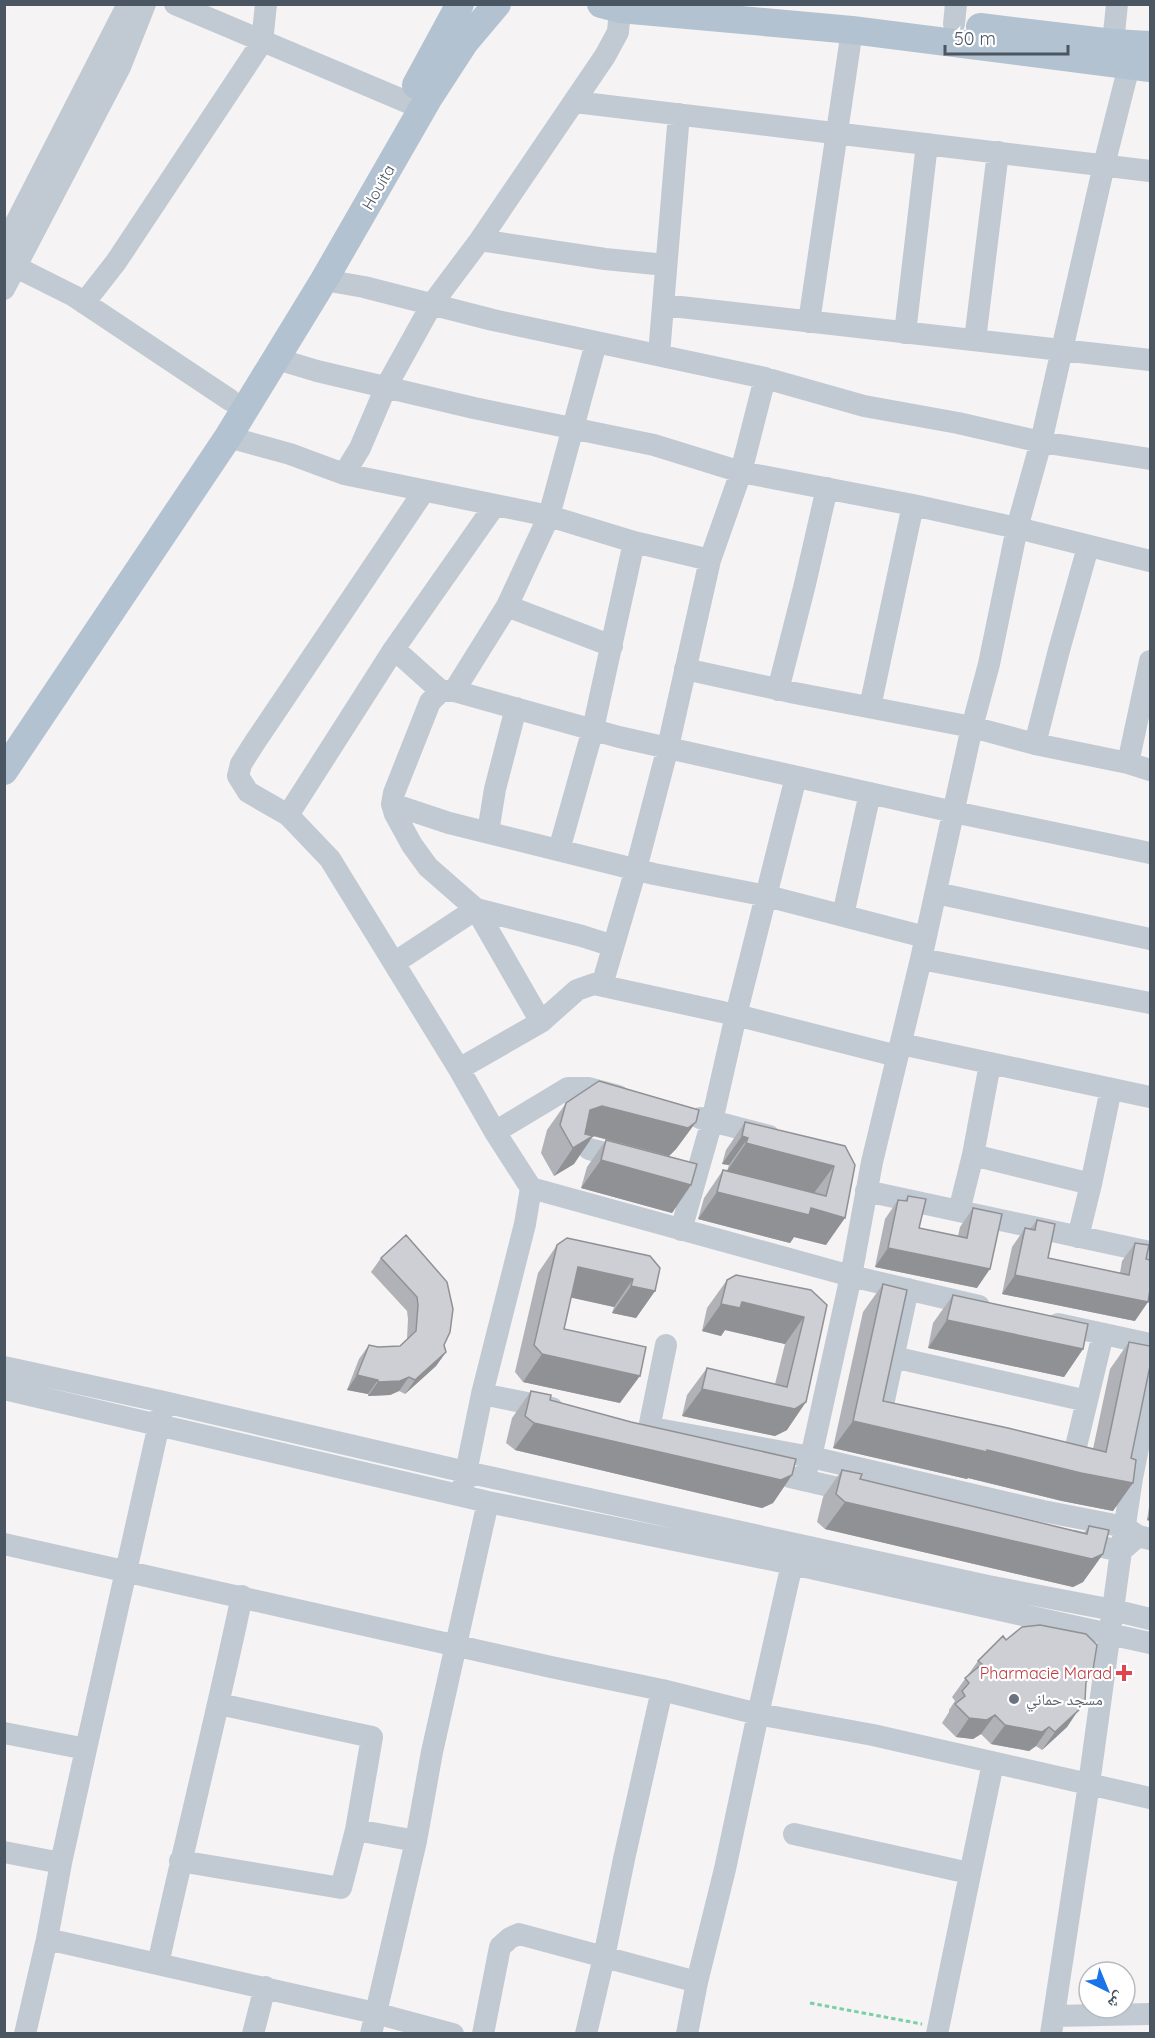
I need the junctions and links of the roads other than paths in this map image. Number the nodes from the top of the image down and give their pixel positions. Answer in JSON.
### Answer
{"nodes":[{"id":1,"x":128,"y":4,"type":"edge"},
{"id":2,"x":145,"y":4,"type":"edge"},
{"id":3,"x":175,"y":4,"type":"edge"},
{"id":4,"x":266,"y":4,"type":"edge"},
{"id":5,"x":460,"y":4,"type":"edge"},
{"id":6,"x":497,"y":4,"type":"edge"},
{"id":7,"x":776,"y":4,"type":"edge"},
{"id":8,"x":1117,"y":4,"type":"edge"},
{"id":9,"x":611,"y":7,"type":"edge"},
{"id":10,"x":955,"y":14,"type":"edge"},
{"id":11,"x":852,"y":30,"type":"junction"},
{"id":12,"x":262,"y":42,"type":"junction"},
{"id":13,"x":1135,"y":53,"type":"edge"},
{"id":14,"x":94,"y":94,"type":"junction"},
{"id":15,"x":407,"y":102,"type":"junction"},
{"id":16,"x":575,"y":102,"type":"junction"},
{"id":17,"x":679,"y":114,"type":"junction"},
{"id":18,"x":837,"y":133,"type":"junction"},
{"id":19,"x":927,"y":144,"type":"junction"},
{"id":20,"x":998,"y":152,"type":"junction"},
{"id":21,"x":1104,"y":165,"type":"junction"},
{"id":22,"x":1150,"y":171,"type":"edge"},
{"id":23,"x":30,"y":218,"type":"junction"},
{"id":24,"x":480,"y":240,"type":"junction"},
{"id":25,"x":4,"y":246,"type":"edge"},
{"id":26,"x":10,"y":264,"type":"edge"},
{"id":27,"x":666,"y":265,"type":"junction"},
{"id":28,"x":324,"y":280,"type":"junction"},
{"id":29,"x":4,"y":289,"type":"edge"},
{"id":30,"x":84,"y":303,"type":"junction"},
{"id":31,"x":432,"y":304,"type":"junction"},
{"id":32,"x":663,"y":305,"type":"junction"},
{"id":33,"x":809,"y":322,"type":"junction"},
{"id":34,"x":905,"y":333,"type":"junction"},
{"id":35,"x":975,"y":340,"type":"junction"},
{"id":36,"x":596,"y":343,"type":"junction"},
{"id":37,"x":1062,"y":350,"type":"junction"},
{"id":38,"x":659,"y":354,"type":"junction"},
{"id":39,"x":1150,"y":360,"type":"edge"},
{"id":40,"x":265,"y":368,"type":"junction"},
{"id":41,"x":765,"y":378,"type":"junction"},
{"id":42,"x":386,"y":387,"type":"junction"},
{"id":43,"x":230,"y":400,"type":"junction"},
{"id":44,"x":572,"y":428,"type":"junction"},
{"id":45,"x":228,"y":437,"type":"junction"},
{"id":46,"x":1041,"y":442,"type":"junction"},
{"id":47,"x":1150,"y":459,"type":"edge"},
{"id":48,"x":741,"y":472,"type":"junction"},
{"id":49,"x":344,"y":474,"type":"junction"},
{"id":50,"x":827,"y":488,"type":"junction"},
{"id":51,"x":424,"y":491,"type":"junction"},
{"id":52,"x":495,"y":505,"type":"junction"},
{"id":53,"x":913,"y":505,"type":"junction"},
{"id":54,"x":549,"y":516,"type":"junction"},
{"id":55,"x":1017,"y":528,"type":"junction"},
{"id":56,"x":634,"y":542,"type":"junction"},
{"id":57,"x":1088,"y":547,"type":"junction"},
{"id":58,"x":710,"y":560,"type":"junction"},
{"id":59,"x":1150,"y":561,"type":"edge"},
{"id":60,"x":507,"y":606,"type":"junction"},
{"id":61,"x":612,"y":646,"type":"junction"},
{"id":62,"x":394,"y":649,"type":"junction"},
{"id":63,"x":1150,"y":661,"type":"edge"},
{"id":64,"x":685,"y":669,"type":"junction"},
{"id":65,"x":778,"y":690,"type":"junction"},
{"id":66,"x":447,"y":691,"type":"junction"},
{"id":67,"x":870,"y":707,"type":"junction"},
{"id":68,"x":516,"y":708,"type":"junction"},
{"id":69,"x":972,"y":727,"type":"junction"},
{"id":70,"x":593,"y":729,"type":"junction"},
{"id":71,"x":4,"y":739,"type":"edge"},
{"id":72,"x":1035,"y":744,"type":"junction"},
{"id":73,"x":668,"y":747,"type":"junction"},
{"id":74,"x":1128,"y":763,"type":"junction"},
{"id":75,"x":1150,"y":770,"type":"edge"},
{"id":76,"x":4,"y":771,"type":"edge"},
{"id":77,"x":796,"y":777,"type":"junction"},
{"id":78,"x":870,"y":793,"type":"junction"},
{"id":79,"x":392,"y":804,"type":"junction"},
{"id":80,"x":954,"y":812,"type":"junction"},
{"id":81,"x":288,"y":815,"type":"junction"},
{"id":82,"x":488,"y":832,"type":"junction"},
{"id":83,"x":558,"y":850,"type":"junction"},
{"id":84,"x":1150,"y":853,"type":"edge"},
{"id":85,"x":636,"y":869,"type":"junction"},
{"id":86,"x":936,"y":893,"type":"junction"},
{"id":87,"x":767,"y":896,"type":"junction"},
{"id":88,"x":476,"y":909,"type":"junction"},
{"id":89,"x":843,"y":915,"type":"junction"},
{"id":90,"x":925,"y":937,"type":"junction"},
{"id":91,"x":1150,"y":939,"type":"edge"},
{"id":92,"x":613,"y":946,"type":"junction"},
{"id":93,"x":921,"y":959,"type":"junction"},
{"id":94,"x":394,"y":963,"type":"junction"},
{"id":95,"x":602,"y":985,"type":"junction"},
{"id":96,"x":1150,"y":1003,"type":"edge"},
{"id":97,"x":736,"y":1015,"type":"junction"},
{"id":98,"x":541,"y":1022,"type":"junction"},
{"id":99,"x":899,"y":1050,"type":"junction"},
{"id":100,"x":990,"y":1065,"type":"junction"},
{"id":101,"x":459,"y":1069,"type":"junction"},
{"id":102,"x":1111,"y":1089,"type":"junction"},
{"id":103,"x":1150,"y":1098,"type":"edge"},
{"id":104,"x":633,"y":1100,"type":"edge"},
{"id":105,"x":678,"y":1112,"type":"edge"},
{"id":106,"x":712,"y":1121,"type":"junction"},
{"id":107,"x":495,"y":1132,"type":"junction"},
{"id":108,"x":792,"y":1142,"type":"edge"},
{"id":109,"x":589,"y":1149,"type":"edge"},
{"id":110,"x":973,"y":1155,"type":"junction"},
{"id":111,"x":849,"y":1156,"type":"edge"},
{"id":112,"x":872,"y":1162,"type":"junction"},
{"id":113,"x":674,"y":1170,"type":"junction"},
{"id":114,"x":717,"y":1181,"type":"edge"},
{"id":115,"x":1091,"y":1184,"type":"junction"},
{"id":116,"x":531,"y":1188,"type":"junction"},
{"id":117,"x":866,"y":1191,"type":"junction"},
{"id":118,"x":959,"y":1210,"type":"junction"},
{"id":119,"x":681,"y":1230,"type":"junction"},
{"id":120,"x":1078,"y":1237,"type":"junction"},
{"id":121,"x":1150,"y":1252,"type":"edge"},
{"id":122,"x":851,"y":1276,"type":"junction"},
{"id":123,"x":908,"y":1289,"type":"junction"},
{"id":124,"x":1000,"y":1310,"type":"edge"},
{"id":125,"x":1034,"y":1318,"type":"edge"},
{"id":126,"x":1103,"y":1334,"type":"junction"},
{"id":127,"x":1150,"y":1344,"type":"edge"},
{"id":128,"x":666,"y":1346,"type":"dead end"},
{"id":129,"x":893,"y":1357,"type":"junction"},
{"id":130,"x":4,"y":1367,"type":"edge"},
{"id":131,"x":1150,"y":1387,"type":"edge"},
{"id":132,"x":4,"y":1389,"type":"edge"},
{"id":133,"x":482,"y":1401,"type":"junction"},
{"id":134,"x":1087,"y":1401,"type":"junction"},
{"id":135,"x":161,"y":1413,"type":"junction"},
{"id":136,"x":570,"y":1419,"type":"edge"},
{"id":137,"x":915,"y":1422,"type":"edge"},
{"id":138,"x":636,"y":1433,"type":"junction"},
{"id":139,"x":1040,"y":1451,"type":"edge"},
{"id":140,"x":811,"y":1457,"type":"junction"},
{"id":141,"x":747,"y":1467,"type":"edge"},
{"id":142,"x":769,"y":1472,"type":"edge"},
{"id":143,"x":803,"y":1480,"type":"junction"},
{"id":144,"x":1141,"y":1480,"type":"edge"},
{"id":145,"x":464,"y":1483,"type":"junction"},
{"id":146,"x":882,"y":1498,"type":"edge"},
{"id":147,"x":488,"y":1502,"type":"junction"},
{"id":148,"x":1138,"y":1534,"type":"edge"},
{"id":149,"x":1053,"y":1536,"type":"edge"},
{"id":150,"x":4,"y":1544,"type":"edge"},
{"id":151,"x":1121,"y":1551,"type":"junction"},
{"id":152,"x":792,"y":1564,"type":"junction"},
{"id":153,"x":126,"y":1570,"type":"junction"},
{"id":154,"x":242,"y":1596,"type":"junction"},
{"id":155,"x":1113,"y":1610,"type":"junction"},
{"id":156,"x":1150,"y":1619,"type":"edge"},
{"id":157,"x":1110,"y":1634,"type":"junction"},
{"id":158,"x":1150,"y":1643,"type":"edge"},
{"id":159,"x":455,"y":1646,"type":"junction"},
{"id":160,"x":662,"y":1690,"type":"junction"},
{"id":161,"x":219,"y":1704,"type":"junction"},
{"id":162,"x":758,"y":1714,"type":"junction"},
{"id":163,"x":4,"y":1733,"type":"edge"},
{"id":164,"x":86,"y":1749,"type":"junction"},
{"id":165,"x":993,"y":1763,"type":"junction"},
{"id":166,"x":1089,"y":1784,"type":"junction"},
{"id":167,"x":1150,"y":1798,"type":"edge"},
{"id":168,"x":356,"y":1830,"type":"junction"},
{"id":169,"x":794,"y":1834,"type":"dead end"},
{"id":170,"x":416,"y":1841,"type":"junction"},
{"id":171,"x":4,"y":1852,"type":"edge"},
{"id":172,"x":180,"y":1861,"type":"junction"},
{"id":173,"x":61,"y":1863,"type":"junction"},
{"id":174,"x":969,"y":1873,"type":"junction"},
{"id":175,"x":47,"y":1939,"type":"junction"},
{"id":176,"x":604,"y":1958,"type":"junction"},
{"id":177,"x":158,"y":1964,"type":"junction"},
{"id":178,"x":697,"y":1982,"type":"junction"},
{"id":179,"x":265,"y":1987,"type":"junction"},
{"id":180,"x":1150,"y":2014,"type":"edge"},
{"id":181,"x":373,"y":2023,"type":"edge"},
{"id":182,"x":1052,"y":2025,"type":"edge"},
{"id":183,"x":938,"y":2030,"type":"edge"},
{"id":184,"x":25,"y":2034,"type":"edge"},
{"id":185,"x":254,"y":2034,"type":"edge"},
{"id":186,"x":453,"y":2034,"type":"edge"},
{"id":187,"x":483,"y":2034,"type":"edge"},
{"id":188,"x":586,"y":2034,"type":"edge"},
{"id":189,"x":687,"y":2034,"type":"edge"}],
"edges":[{"from":1,"to":14,"type":"street"},
{"from":2,"to":14,"type":"street"},
{"from":3,"to":12,"type":"street"},
{"from":4,"to":12,"type":"street"},
{"from":5,"to":15,"type":"main road","name":"Houita"},
{"from":6,"to":28,"type":"main road","name":"Houita"},
{"from":7,"to":10,"type":"main road"},
{"from":8,"to":13,"type":"street"},
{"from":9,"to":11,"type":"main road"},
{"from":9,"to":16,"type":"street"},
{"from":10,"to":13,"type":"main road"},
{"from":11,"to":13,"type":"main road"},
{"from":11,"to":18,"type":"street"},
{"from":12,"to":15,"type":"street"},
{"from":12,"to":30,"type":"street"},
{"from":13,"to":21,"type":"street"},
{"from":14,"to":23,"type":"street"},
{"from":15,"to":40,"type":"main road","name":"Houita"},
{"from":16,"to":17,"type":"street"},
{"from":16,"to":24,"type":"street"},
{"from":17,"to":18,"type":"street"},
{"from":17,"to":27,"type":"street"},
{"from":18,"to":19,"type":"street"},
{"from":18,"to":33,"type":"street"},
{"from":19,"to":20,"type":"street"},
{"from":19,"to":34,"type":"street"},
{"from":20,"to":21,"type":"street"},
{"from":20,"to":35,"type":"street"},
{"from":21,"to":22,"type":"street"},
{"from":21,"to":37,"type":"street"},
{"from":23,"to":25,"type":"street"},
{"from":23,"to":26,"type":"street"},
{"from":24,"to":27,"type":"street"},
{"from":24,"to":31,"type":"street"},
{"from":26,"to":29,"type":"street"},
{"from":26,"to":30,"type":"street"},
{"from":27,"to":32,"type":"street"},
{"from":28,"to":31,"type":"street"},
{"from":28,"to":40,"type":"main road","name":"Houita"},
{"from":30,"to":43,"type":"street"},
{"from":31,"to":36,"type":"street"},
{"from":31,"to":42,"type":"street"},
{"from":32,"to":33,"type":"street"},
{"from":32,"to":38,"type":"street"},
{"from":33,"to":34,"type":"street"},
{"from":34,"to":35,"type":"street"},
{"from":35,"to":37,"type":"street"},
{"from":36,"to":38,"type":"street"},
{"from":36,"to":44,"type":"street"},
{"from":37,"to":39,"type":"street"},
{"from":37,"to":46,"type":"street"},
{"from":38,"to":41,"type":"street"},
{"from":40,"to":42,"type":"street"},
{"from":40,"to":43,"type":"main road"},
{"from":40,"to":45,"type":"main road"},
{"from":41,"to":46,"type":"street"},
{"from":41,"to":48,"type":"street"},
{"from":42,"to":44,"type":"street"},
{"from":42,"to":49,"type":"street"},
{"from":43,"to":71,"type":"main road"},
{"from":44,"to":48,"type":"street"},
{"from":44,"to":54,"type":"street"},
{"from":45,"to":49,"type":"street"},
{"from":45,"to":76,"type":"main road"},
{"from":46,"to":47,"type":"street"},
{"from":46,"to":55,"type":"street"},
{"from":48,"to":50,"type":"street"},
{"from":48,"to":58,"type":"street"},
{"from":49,"to":51,"type":"street"},
{"from":50,"to":53,"type":"street"},
{"from":50,"to":65,"type":"street"},
{"from":51,"to":52,"type":"street"},
{"from":51,"to":81,"type":"street"},
{"from":52,"to":54,"type":"street"},
{"from":52,"to":62,"type":"street"},
{"from":53,"to":55,"type":"street"},
{"from":53,"to":67,"type":"street"},
{"from":54,"to":56,"type":"street"},
{"from":54,"to":60,"type":"street"},
{"from":55,"to":57,"type":"street"},
{"from":55,"to":69,"type":"street"},
{"from":56,"to":58,"type":"street"},
{"from":56,"to":61,"type":"street"},
{"from":57,"to":59,"type":"street"},
{"from":57,"to":72,"type":"street"},
{"from":58,"to":64,"type":"street"},
{"from":60,"to":61,"type":"street"},
{"from":60,"to":66,"type":"street"},
{"from":61,"to":70,"type":"street"},
{"from":62,"to":66,"type":"street"},
{"from":62,"to":81,"type":"street"},
{"from":63,"to":74,"type":"street"},
{"from":64,"to":65,"type":"street"},
{"from":64,"to":73,"type":"street"},
{"from":65,"to":67,"type":"street"},
{"from":66,"to":68,"type":"street"},
{"from":66,"to":79,"type":"street"},
{"from":67,"to":69,"type":"street"},
{"from":68,"to":70,"type":"street"},
{"from":68,"to":82,"type":"street"},
{"from":69,"to":72,"type":"street"},
{"from":69,"to":80,"type":"street"},
{"from":70,"to":73,"type":"street"},
{"from":70,"to":83,"type":"street"},
{"from":72,"to":74,"type":"street"},
{"from":73,"to":77,"type":"street"},
{"from":73,"to":85,"type":"street"},
{"from":74,"to":75,"type":"street"},
{"from":77,"to":78,"type":"street"},
{"from":77,"to":87,"type":"street"},
{"from":78,"to":80,"type":"street"},
{"from":78,"to":89,"type":"street"},
{"from":79,"to":82,"type":"street"},
{"from":79,"to":88,"type":"street"},
{"from":80,"to":84,"type":"street"},
{"from":80,"to":86,"type":"street"},
{"from":81,"to":94,"type":"street"},
{"from":82,"to":83,"type":"street"},
{"from":83,"to":85,"type":"street"},
{"from":85,"to":87,"type":"street"},
{"from":85,"to":92,"type":"street"},
{"from":86,"to":90,"type":"street"},
{"from":86,"to":91,"type":"street"},
{"from":87,"to":89,"type":"street"},
{"from":87,"to":97,"type":"street"},
{"from":88,"to":92,"type":"street"},
{"from":88,"to":94,"type":"street"},
{"from":88,"to":98,"type":"street"},
{"from":89,"to":90,"type":"street"},
{"from":90,"to":93,"type":"street"},
{"from":92,"to":95,"type":"street"},
{"from":93,"to":96,"type":"street"},
{"from":93,"to":99,"type":"street"},
{"from":94,"to":101,"type":"street"},
{"from":95,"to":97,"type":"street"},
{"from":95,"to":98,"type":"street"},
{"from":97,"to":99,"type":"street"},
{"from":97,"to":106,"type":"street"},
{"from":98,"to":101,"type":"street"},
{"from":99,"to":100,"type":"street"},
{"from":99,"to":112,"type":"street"},
{"from":100,"to":102,"type":"street"},
{"from":100,"to":110,"type":"street"},
{"from":101,"to":107,"type":"street"},
{"from":102,"to":103,"type":"street"},
{"from":102,"to":115,"type":"street"},
{"from":104,"to":107,"type":"street"},
{"from":105,"to":106,"type":"street"},
{"from":106,"to":108,"type":"street"},
{"from":106,"to":113,"type":"street"},
{"from":107,"to":116,"type":"street"},
{"from":109,"to":113,"type":"street"},
{"from":110,"to":115,"type":"street"},
{"from":110,"to":118,"type":"street"},
{"from":111,"to":112,"type":"street"},
{"from":112,"to":117,"type":"street"},
{"from":113,"to":114,"type":"street"},
{"from":113,"to":119,"type":"street"},
{"from":115,"to":120,"type":"street"},
{"from":116,"to":119,"type":"street"},
{"from":116,"to":133,"type":"street"},
{"from":117,"to":118,"type":"street"},
{"from":117,"to":122,"type":"street"},
{"from":118,"to":120,"type":"street"},
{"from":119,"to":122,"type":"street"},
{"from":120,"to":121,"type":"street"},
{"from":122,"to":123,"type":"street"},
{"from":122,"to":140,"type":"street"},
{"from":123,"to":124,"type":"street"},
{"from":123,"to":129,"type":"street"},
{"from":125,"to":126,"type":"street"},
{"from":126,"to":127,"type":"street"},
{"from":126,"to":134,"type":"street"},
{"from":128,"to":138,"type":"street"},
{"from":129,"to":134,"type":"street"},
{"from":129,"to":137,"type":"street"},
{"from":130,"to":135,"type":"street"},
{"from":131,"to":144,"type":"street"},
{"from":132,"to":135,"type":"street"},
{"from":133,"to":136,"type":"street"},
{"from":133,"to":145,"type":"street"},
{"from":134,"to":139,"type":"street"},
{"from":135,"to":145,"type":"street"},
{"from":135,"to":153,"type":"street"},
{"from":138,"to":140,"type":"street"},
{"from":138,"to":141,"type":"street"},
{"from":140,"to":143,"type":"street"},
{"from":140,"to":148,"type":"street"},
{"from":142,"to":143,"type":"street"},
{"from":143,"to":146,"type":"street"},
{"from":144,"to":148,"type":"street"},
{"from":145,"to":147,"type":"street"},
{"from":145,"to":155,"type":"street"},
{"from":147,"to":152,"type":"street"},
{"from":147,"to":159,"type":"street"},
{"from":148,"to":151,"type":"street"},
{"from":149,"to":151,"type":"street"},
{"from":150,"to":153,"type":"street"},
{"from":151,"to":155,"type":"street"},
{"from":152,"to":157,"type":"street"},
{"from":152,"to":162,"type":"street"},
{"from":153,"to":154,"type":"street"},
{"from":153,"to":164,"type":"street"},
{"from":154,"to":159,"type":"street"},
{"from":154,"to":161,"type":"street"},
{"from":155,"to":156,"type":"street"},
{"from":155,"to":157,"type":"street"},
{"from":157,"to":158,"type":"street"},
{"from":157,"to":166,"type":"street"},
{"from":159,"to":160,"type":"street"},
{"from":159,"to":170,"type":"street"},
{"from":160,"to":162,"type":"street"},
{"from":160,"to":176,"type":"street"},
{"from":161,"to":168,"type":"street"},
{"from":161,"to":172,"type":"street"},
{"from":162,"to":165,"type":"street"},
{"from":162,"to":178,"type":"street"},
{"from":163,"to":164,"type":"street"},
{"from":164,"to":173,"type":"street"},
{"from":165,"to":166,"type":"street"},
{"from":165,"to":174,"type":"street"},
{"from":166,"to":167,"type":"street"},
{"from":166,"to":182,"type":"street"},
{"from":168,"to":170,"type":"street"},
{"from":168,"to":172,"type":"street"},
{"from":169,"to":174,"type":"street"},
{"from":170,"to":181,"type":"street"},
{"from":171,"to":173,"type":"street"},
{"from":172,"to":177,"type":"street"},
{"from":173,"to":175,"type":"street"},
{"from":174,"to":183,"type":"street"},
{"from":175,"to":177,"type":"street"},
{"from":175,"to":184,"type":"street"},
{"from":176,"to":178,"type":"street"},
{"from":176,"to":187,"type":"street"},
{"from":176,"to":188,"type":"street"},
{"from":177,"to":179,"type":"street"},
{"from":178,"to":189,"type":"street"},
{"from":179,"to":181,"type":"street"},
{"from":179,"to":185,"type":"street"},
{"from":180,"to":182,"type":"street"},
{"from":181,"to":186,"type":"street"}]}
